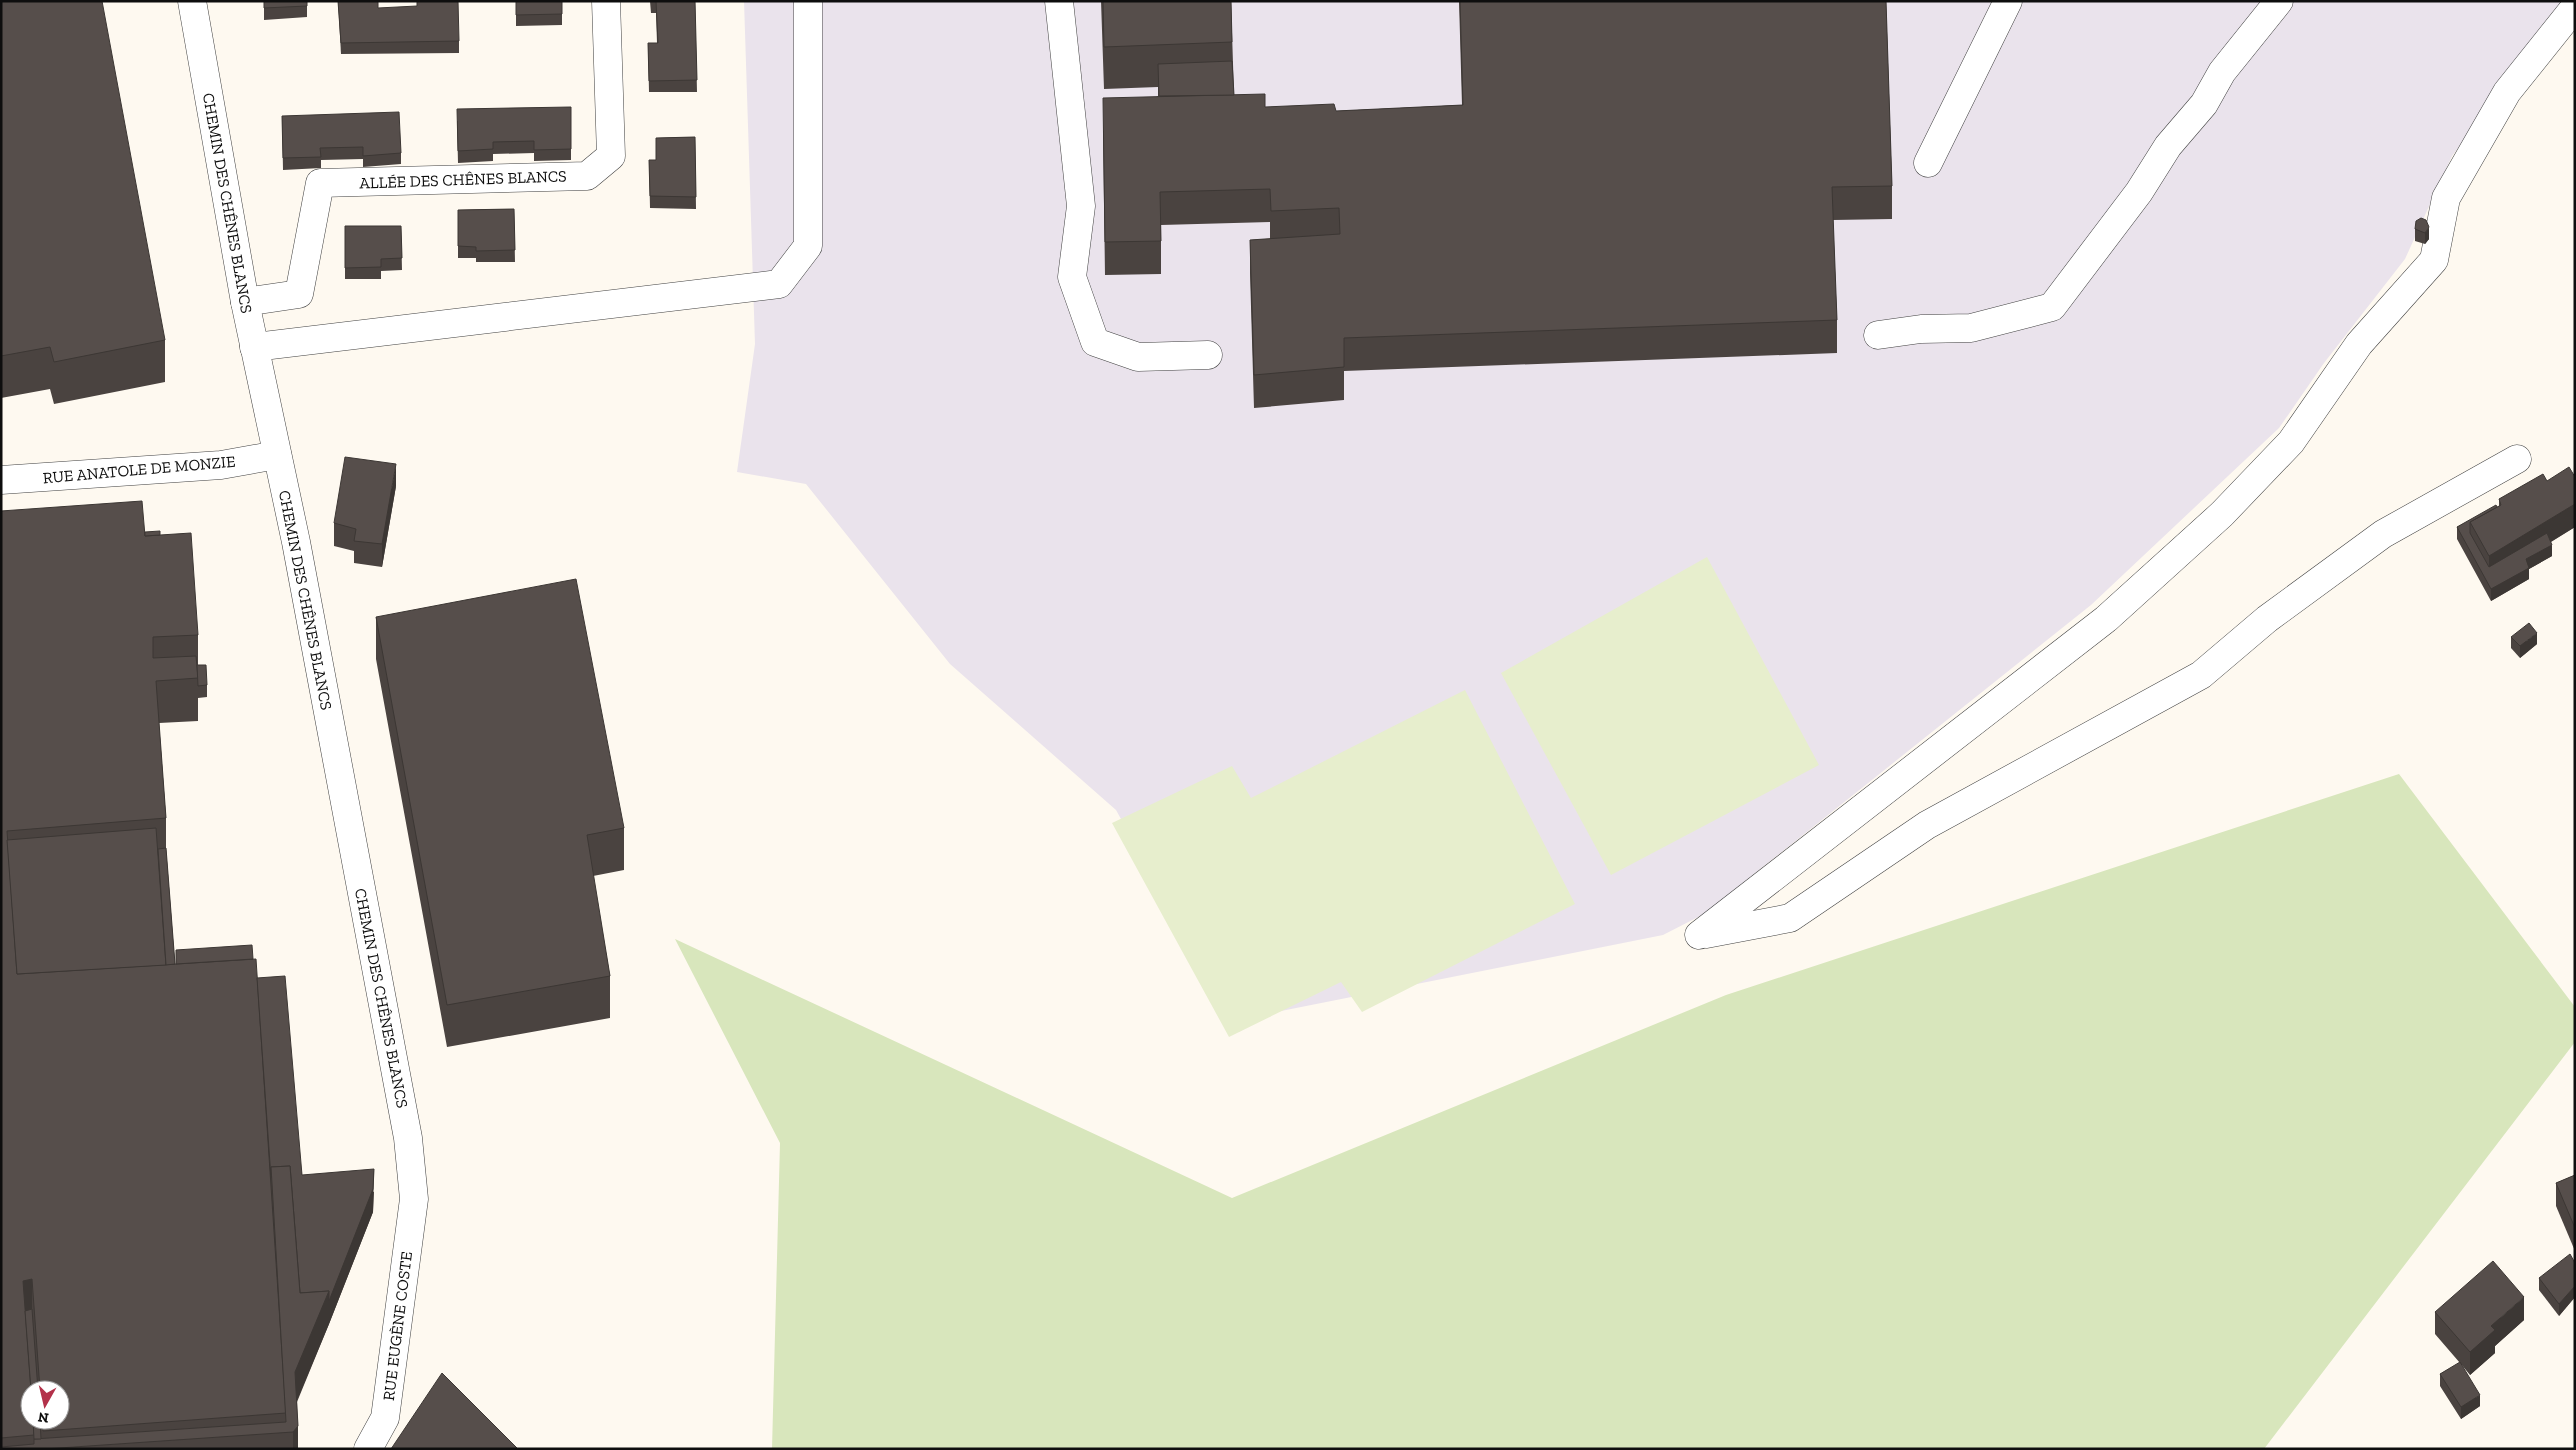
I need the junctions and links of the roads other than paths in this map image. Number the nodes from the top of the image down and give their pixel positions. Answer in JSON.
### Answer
{"nodes":[{"id":1,"x":192,"y":1,"type":"edge"},
{"id":2,"x":606,"y":1,"type":"edge"},
{"id":3,"x":808,"y":1,"type":"edge"},
{"id":4,"x":1059,"y":1,"type":"edge"},
{"id":5,"x":2008,"y":1,"type":"edge"},
{"id":6,"x":2278,"y":1,"type":"edge"},
{"id":7,"x":2575,"y":7,"type":"edge"},
{"id":8,"x":1928,"y":163,"type":"dead end"},
{"id":9,"x":245,"y":302,"type":"junction"},
{"id":10,"x":1878,"y":335,"type":"dead end"},
{"id":11,"x":254,"y":347,"type":"junction"},
{"id":12,"x":1208,"y":354,"type":"dead end"},
{"id":13,"x":277,"y":455,"type":"junction"},
{"id":14,"x":2516,"y":459,"type":"dead end"},
{"id":15,"x":1,"y":480,"type":"edge"},
{"id":16,"x":414,"y":1199,"type":"joint"},
{"id":17,"x":368,"y":1449,"type":"edge"}],
"edges":[{"from":1,"to":9,"type":"street","name":"CHEMIN DES CHÊNES BLANCS"},
{"from":2,"to":9,"type":"street","name":"ALLÉE DES CHÊNES BLANCS"},
{"from":3,"to":11,"type":"street"},
{"from":4,"to":12,"type":"street"},
{"from":5,"to":8,"type":"street"},
{"from":6,"to":10,"type":"street"},
{"from":7,"to":14,"type":"street"},
{"from":9,"to":11,"type":"street","name":"CHEMIN DES CHÊNES BLANCS"},
{"from":11,"to":13,"type":"street","name":"CHEMIN DES CHÊNES BLANCS"},
{"from":13,"to":15,"type":"street","name":"RUE ANATOLE DE MONZIE"},
{"from":13,"to":16,"type":"street","name":"CHEMIN DES CHÊNES BLANCS"},
{"from":16,"to":17,"type":"street","name":"RUE EUGÈNE COSTE"}]}
